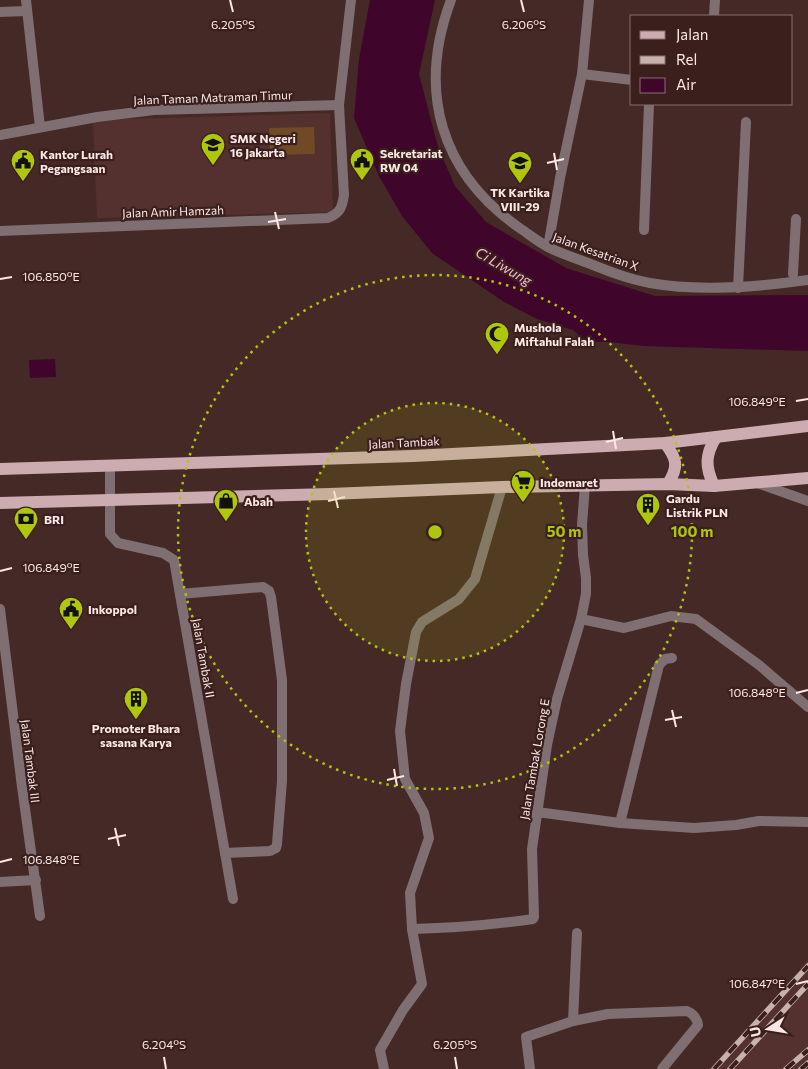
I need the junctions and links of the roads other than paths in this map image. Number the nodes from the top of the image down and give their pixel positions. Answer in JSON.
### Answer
{"nodes":[{"id":1,"x":26,"y":0,"type":"edge"},
{"id":2,"x":351,"y":0,"type":"edge"},
{"id":3,"x":451,"y":0,"type":"edge"},
{"id":4,"x":589,"y":0,"type":"edge"},
{"id":5,"x":715,"y":0,"type":"edge"},
{"id":6,"x":27,"y":11,"type":"junction"},
{"id":7,"x":0,"y":12,"type":"edge"},
{"id":8,"x":714,"y":15,"type":"edge"},
{"id":9,"x":582,"y":74,"type":"junction"},
{"id":10,"x":630,"y":80,"type":"edge"},
{"id":11,"x":338,"y":105,"type":"junction"},
{"id":12,"x":649,"y":105,"type":"edge"},
{"id":13,"x":746,"y":122,"type":"dead end"},
{"id":14,"x":40,"y":127,"type":"junction"},
{"id":15,"x":0,"y":135,"type":"edge"},
{"id":16,"x":796,"y":218,"type":"dead end"},
{"id":17,"x":644,"y":230,"type":"dead end"},
{"id":18,"x":0,"y":231,"type":"edge"},
{"id":19,"x":548,"y":247,"type":"junction"},
{"id":20,"x":792,"y":274,"type":"dead end"},
{"id":21,"x":808,"y":280,"type":"edge"},
{"id":22,"x":738,"y":288,"type":"junction"},
{"id":23,"x":808,"y":426,"type":"edge"},
{"id":24,"x":716,"y":437,"type":"junction"},
{"id":25,"x":665,"y":443,"type":"junction"},
{"id":26,"x":110,"y":466,"type":"junction"},
{"id":27,"x":0,"y":469,"type":"edge"},
{"id":28,"x":808,"y":478,"type":"edge"},
{"id":29,"x":756,"y":483,"type":"junction"},
{"id":30,"x":668,"y":484,"type":"junction"},
{"id":31,"x":585,"y":485,"type":"junction"},
{"id":32,"x":714,"y":486,"type":"junction"},
{"id":33,"x":502,"y":487,"type":"junction"},
{"id":34,"x":109,"y":500,"type":"junction"},
{"id":35,"x":808,"y":500,"type":"edge"},
{"id":36,"x":0,"y":503,"type":"edge"},
{"id":37,"x":180,"y":594,"type":"junction"},
{"id":38,"x":0,"y":609,"type":"edge"},
{"id":39,"x":581,"y":619,"type":"junction"},
{"id":40,"x":672,"y":658,"type":"dead end"},
{"id":41,"x":808,"y":707,"type":"edge"},
{"id":42,"x":537,"y":812,"type":"junction"},
{"id":43,"x":808,"y":822,"type":"edge"},
{"id":44,"x":620,"y":823,"type":"junction"},
{"id":45,"x":225,"y":853,"type":"junction"},
{"id":46,"x":36,"y":880,"type":"junction"},
{"id":47,"x":0,"y":882,"type":"edge"},
{"id":48,"x":234,"y":899,"type":"dead end"},
{"id":49,"x":40,"y":916,"type":"dead end"},
{"id":50,"x":412,"y":930,"type":"junction"},
{"id":51,"x":576,"y":933,"type":"dead end"},
{"id":52,"x":573,"y":1021,"type":"junction"},
{"id":53,"x":384,"y":1069,"type":"edge"},
{"id":54,"x":530,"y":1069,"type":"edge"},
{"id":55,"x":662,"y":1069,"type":"edge"}],
"edges":[{"from":1,"to":6,"type":"street"},
{"from":2,"to":11,"type":"street"},
{"from":3,"to":19,"type":"street","name":"Jalan Kesatrian X"},
{"from":4,"to":9,"type":"street"},
{"from":5,"to":8,"type":"street"},
{"from":6,"to":7,"type":"street"},
{"from":6,"to":14,"type":"street"},
{"from":9,"to":10,"type":"street"},
{"from":9,"to":19,"type":"street"},
{"from":11,"to":14,"type":"street","name":"Jalan Taman Matraman Timur"},
{"from":11,"to":18,"type":"street","name":"Jalan Amir Hamzah"},
{"from":12,"to":17,"type":"street"},
{"from":13,"to":22,"type":"street"},
{"from":14,"to":15,"type":"street","name":"Jalan Taman Matraman Timur"},
{"from":16,"to":20,"type":"street"},
{"from":19,"to":22,"type":"street","name":"Jalan Kesatrian X"},
{"from":21,"to":22,"type":"street","name":"Jalan Kesatrian X"},
{"from":23,"to":24,"type":"main road","name":"Jalan Tambak"},
{"from":24,"to":25,"type":"main road","name":"Jalan Tambak"},
{"from":24,"to":32,"type":"main road"},
{"from":25,"to":26,"type":"main road","name":"Jalan Tambak"},
{"from":25,"to":30,"type":"main road"},
{"from":26,"to":27,"type":"main road","name":"Jalan Tambak"},
{"from":26,"to":34,"type":"street","name":"Jalan Tambak II"},
{"from":28,"to":29,"type":"main road"},
{"from":29,"to":32,"type":"main road"},
{"from":29,"to":35,"type":"street"},
{"from":30,"to":31,"type":"main road"},
{"from":30,"to":32,"type":"main road"},
{"from":31,"to":33,"type":"main road"},
{"from":31,"to":39,"type":"street","name":"Jalan Tambak Lorong E"},
{"from":33,"to":34,"type":"main road"},
{"from":33,"to":50,"type":"street"},
{"from":34,"to":36,"type":"main road"},
{"from":34,"to":37,"type":"street","name":"Jalan Tambak II"},
{"from":37,"to":45,"type":"street","name":"Jalan Tambak II"},
{"from":37,"to":45,"type":"street"},
{"from":38,"to":46,"type":"street","name":"Jalan Tambak III"},
{"from":39,"to":41,"type":"street"},
{"from":39,"to":42,"type":"street","name":"Jalan Tambak Lorong E"},
{"from":40,"to":44,"type":"street"},
{"from":42,"to":44,"type":"street"},
{"from":42,"to":50,"type":"street","name":"Jalan Tambak Lorong E"},
{"from":43,"to":44,"type":"street"},
{"from":45,"to":48,"type":"street","name":"Jalan Tambak II"},
{"from":46,"to":47,"type":"street"},
{"from":46,"to":49,"type":"street","name":"Jalan Tambak III"},
{"from":50,"to":53,"type":"street"},
{"from":51,"to":52,"type":"street"},
{"from":52,"to":54,"type":"street"},
{"from":52,"to":55,"type":"street"}]}
